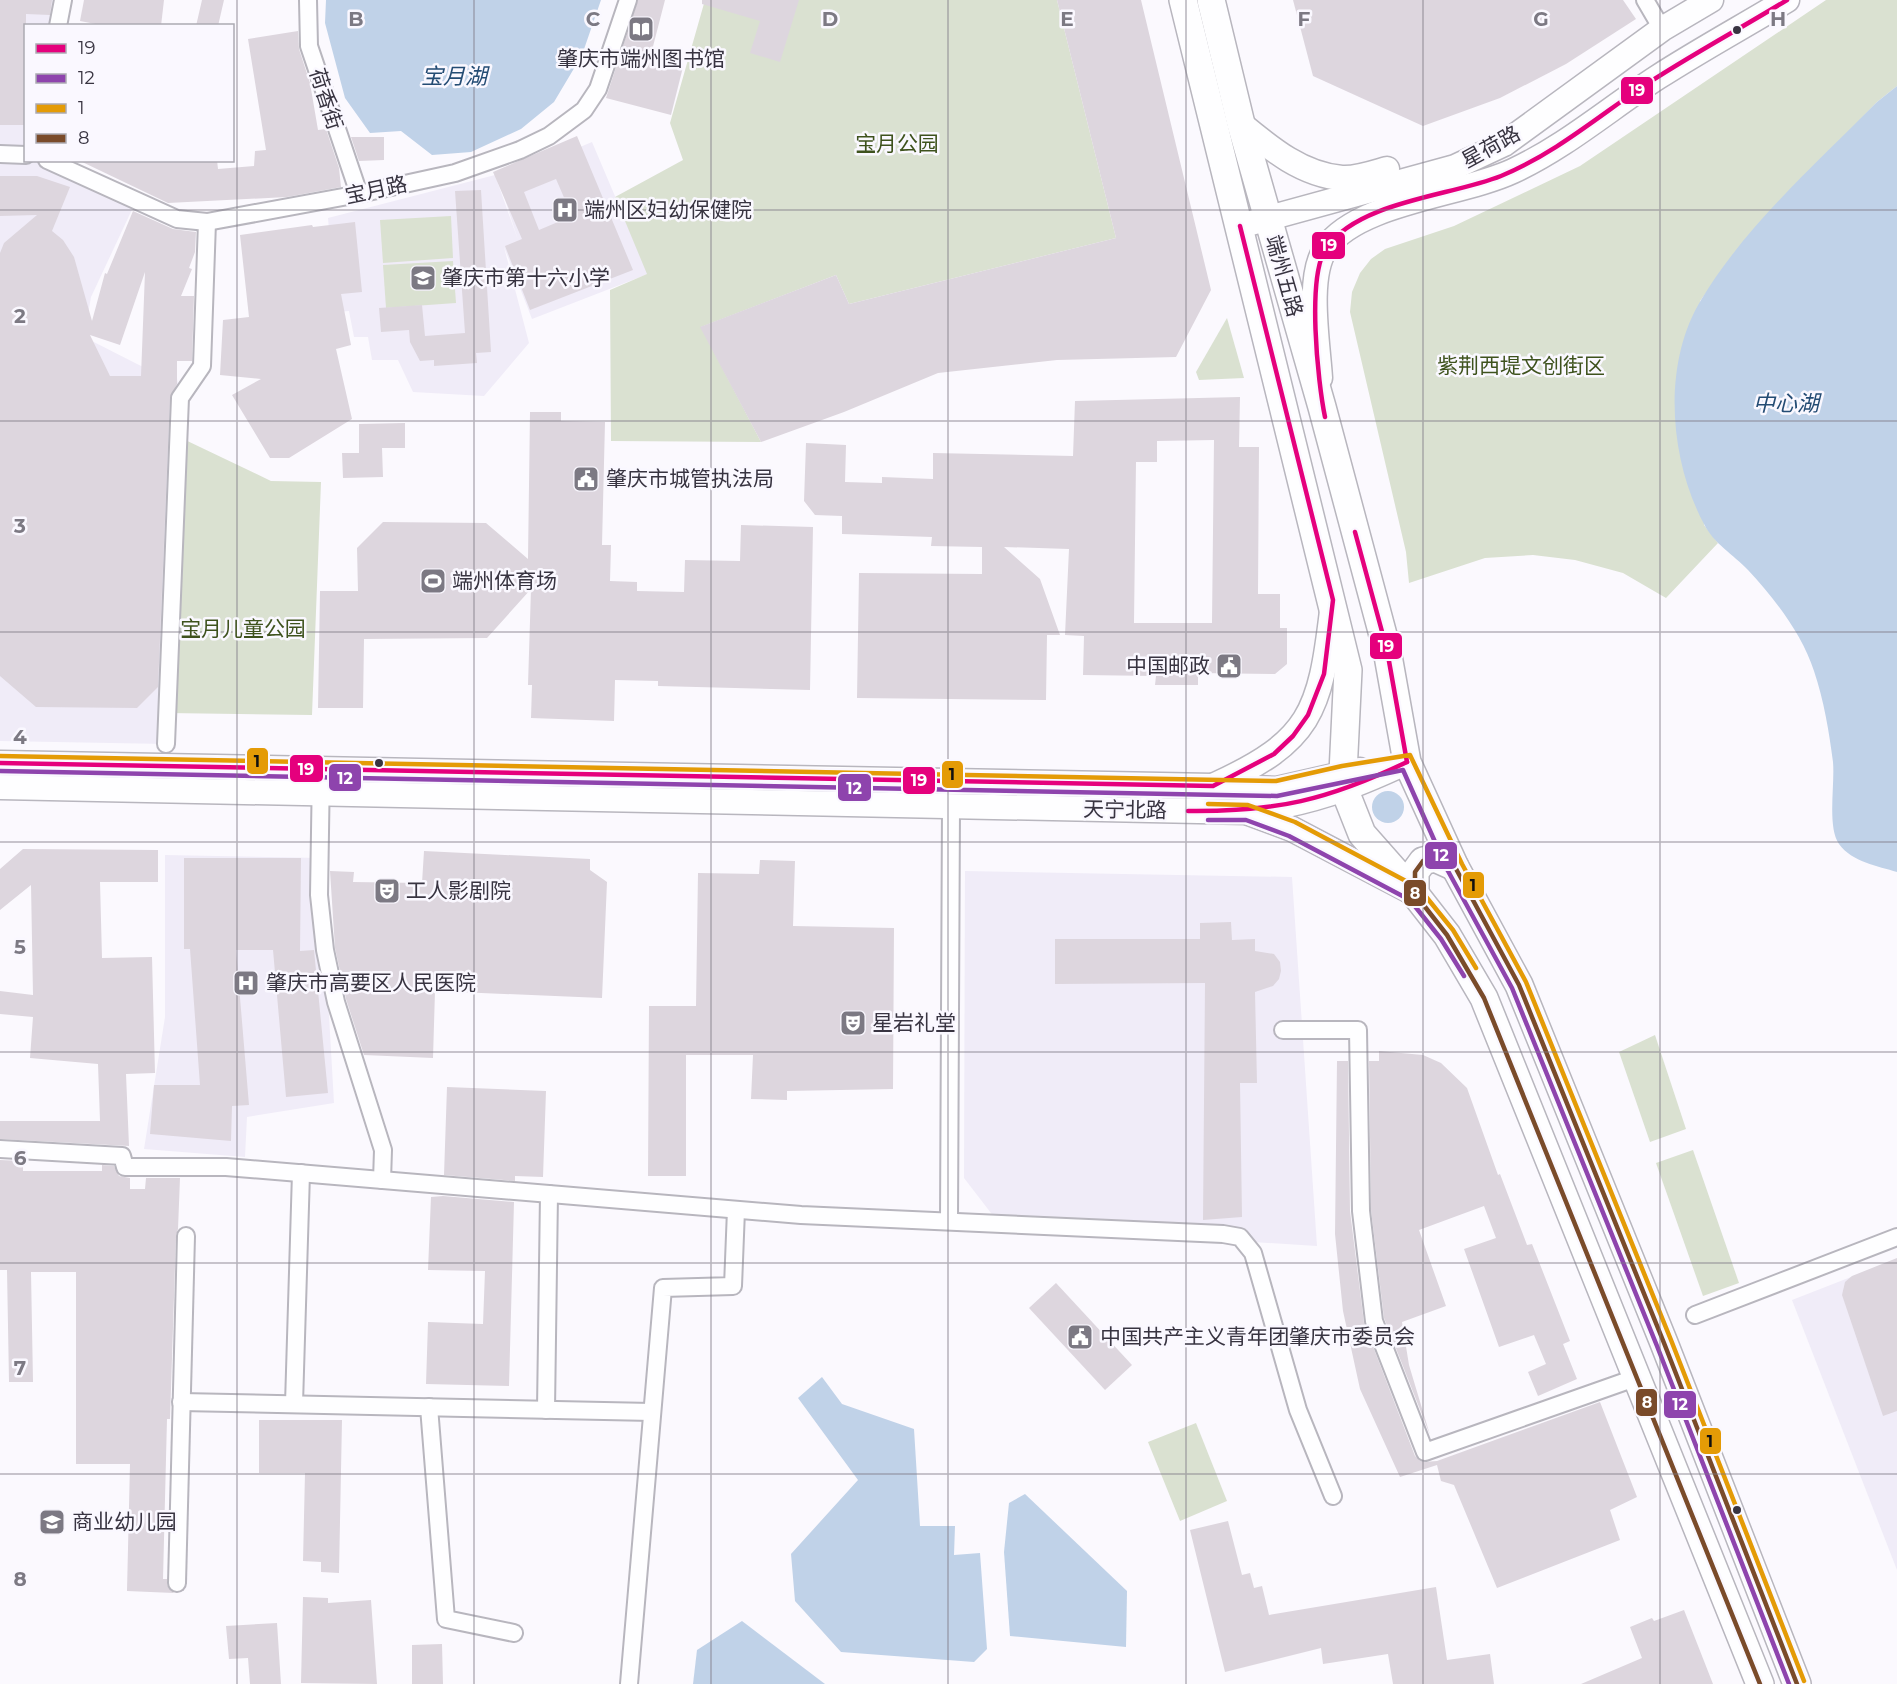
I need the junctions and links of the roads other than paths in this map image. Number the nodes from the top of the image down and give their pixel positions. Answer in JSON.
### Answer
{"nodes":[{"id":1,"x":63,"y":0,"type":"edge"},
{"id":2,"x":308,"y":0,"type":"edge"},
{"id":3,"x":627,"y":0,"type":"edge"},
{"id":4,"x":1183,"y":0,"type":"edge"},
{"id":5,"x":1211,"y":0,"type":"edge"},
{"id":6,"x":1645,"y":0,"type":"edge"},
{"id":7,"x":1711,"y":0,"type":"edge"},
{"id":8,"x":1787,"y":0,"type":"edge"},
{"id":9,"x":58,"y":24,"type":"edge"},
{"id":10,"x":1662,"y":30,"type":"junction"},
{"id":11,"x":1241,"y":124,"type":"junction"},
{"id":12,"x":1504,"y":144,"type":"junction"},
{"id":13,"x":0,"y":154,"type":"edge"},
{"id":14,"x":24,"y":155,"type":"edge"},
{"id":15,"x":51,"y":162,"type":"edge"},
{"id":16,"x":359,"y":195,"type":"junction"},
{"id":17,"x":1267,"y":219,"type":"junction"},
{"id":18,"x":207,"y":222,"type":"junction"},
{"id":19,"x":1240,"y":226,"type":"junction"},
{"id":20,"x":1322,"y":407,"type":"junction"},
{"id":21,"x":1333,"y":600,"type":"junction"},
{"id":22,"x":166,"y":744,"type":"dead end"},
{"id":23,"x":1407,"y":762,"type":"junction"},
{"id":24,"x":0,"y":763,"type":"edge"},
{"id":25,"x":321,"y":769,"type":"junction"},
{"id":26,"x":1344,"y":782,"type":"junction"},
{"id":27,"x":1213,"y":786,"type":"junction"},
{"id":28,"x":0,"y":787,"type":"edge"},
{"id":29,"x":322,"y":794,"type":"junction"},
{"id":30,"x":951,"y":807,"type":"junction"},
{"id":31,"x":1247,"y":812,"type":"junction"},
{"id":32,"x":1455,"y":867,"type":"junction"},
{"id":33,"x":1415,"y":894,"type":"junction"},
{"id":34,"x":1283,"y":1030,"type":"dead end"},
{"id":35,"x":0,"y":1149,"type":"edge"},
{"id":36,"x":302,"y":1173,"type":"junction"},
{"id":37,"x":382,"y":1180,"type":"junction"},
{"id":38,"x":549,"y":1194,"type":"junction"},
{"id":39,"x":736,"y":1210,"type":"junction"},
{"id":40,"x":949,"y":1220,"type":"junction"},
{"id":41,"x":186,"y":1236,"type":"dead end"},
{"id":42,"x":1897,"y":1237,"type":"edge"},
{"id":43,"x":1695,"y":1315,"type":"dead end"},
{"id":44,"x":1635,"y":1378,"type":"junction"},
{"id":45,"x":181,"y":1402,"type":"junction"},
{"id":46,"x":294,"y":1404,"type":"junction"},
{"id":47,"x":429,"y":1407,"type":"junction"},
{"id":48,"x":546,"y":1410,"type":"junction"},
{"id":49,"x":652,"y":1413,"type":"junction"},
{"id":50,"x":1333,"y":1496,"type":"dead end"},
{"id":51,"x":177,"y":1583,"type":"dead end"},
{"id":52,"x":514,"y":1633,"type":"dead end"},
{"id":53,"x":629,"y":1684,"type":"edge"},
{"id":54,"x":1760,"y":1684,"type":"edge"},
{"id":55,"x":1797,"y":1684,"type":"edge"}],
"edges":[{"from":1,"to":9,"type":"street"},
{"from":2,"to":16,"type":"street","name":"荷香街"},
{"from":3,"to":16,"type":"street","name":"宝月路"},
{"from":4,"to":19,"type":"main road","name":"端州五路"},
{"from":5,"to":11,"type":"main road","name":"端州五路"},
{"from":6,"to":10,"type":"street"},
{"from":7,"to":10,"type":"main road","name":"星荷路"},
{"from":8,"to":20,"type":"main road","name":"星荷路"},
{"from":10,"to":12,"type":"main road","name":"星荷路"},
{"from":11,"to":12,"type":"main road"},
{"from":11,"to":17,"type":"main road","name":"端州五路"},
{"from":12,"to":17,"type":"main road","name":"星荷路"},
{"from":13,"to":14,"type":"street"},
{"from":15,"to":18,"type":"street","name":"宝月路"},
{"from":16,"to":18,"type":"street","name":"宝月路"},
{"from":17,"to":19,"type":"main road","name":"星荷路"},
{"from":17,"to":20,"type":"main road","name":"端州五路"},
{"from":18,"to":22,"type":"street"},
{"from":19,"to":21,"type":"main road","name":"端州五路"},
{"from":20,"to":23,"type":"main road","name":"端州五路"},
{"from":21,"to":26,"type":"main road","name":"端州五路"},
{"from":21,"to":27,"type":"main road"},
{"from":23,"to":26,"type":"main road","name":"天宁北路"},
{"from":23,"to":32,"type":"main road","name":"端州五路"},
{"from":24,"to":25,"type":"main road","name":"天宁北路"},
{"from":25,"to":27,"type":"main road","name":"天宁北路"},
{"from":25,"to":29,"type":"street"},
{"from":26,"to":27,"type":"main road","name":"天宁北路"},
{"from":26,"to":31,"type":"main road","name":"天宁北路"},
{"from":26,"to":33,"type":"main road"},
{"from":28,"to":29,"type":"main road","name":"天宁北路"},
{"from":29,"to":30,"type":"main road","name":"天宁北路"},
{"from":29,"to":37,"type":"street"},
{"from":30,"to":31,"type":"main road","name":"天宁北路"},
{"from":30,"to":40,"type":"street"},
{"from":31,"to":33,"type":"main road"},
{"from":32,"to":33,"type":"main road"},
{"from":32,"to":55,"type":"main road","name":"端州五路"},
{"from":33,"to":44,"type":"main road"},
{"from":34,"to":44,"type":"street"},
{"from":35,"to":36,"type":"street"},
{"from":36,"to":37,"type":"street"},
{"from":36,"to":46,"type":"street"},
{"from":37,"to":38,"type":"street"},
{"from":38,"to":39,"type":"street"},
{"from":38,"to":48,"type":"street"},
{"from":39,"to":40,"type":"street"},
{"from":39,"to":49,"type":"street"},
{"from":40,"to":50,"type":"street"},
{"from":41,"to":45,"type":"street"},
{"from":42,"to":43,"type":"street"},
{"from":44,"to":54,"type":"main road"},
{"from":45,"to":46,"type":"street"},
{"from":45,"to":51,"type":"street"},
{"from":46,"to":47,"type":"street"},
{"from":47,"to":48,"type":"street"},
{"from":47,"to":52,"type":"street"},
{"from":48,"to":49,"type":"street"},
{"from":49,"to":53,"type":"street"}]}
